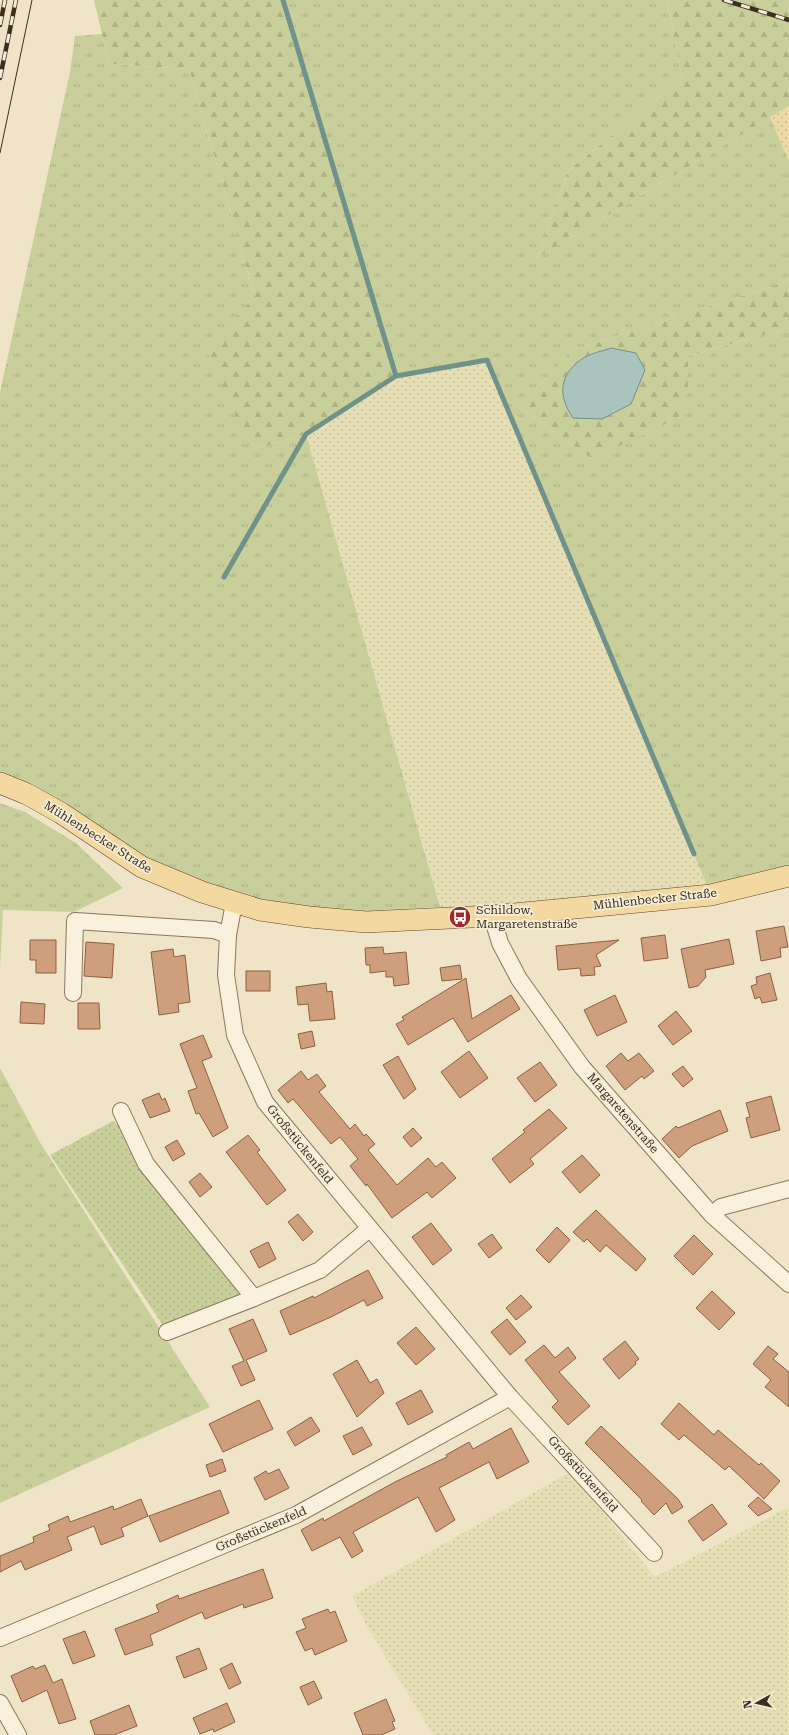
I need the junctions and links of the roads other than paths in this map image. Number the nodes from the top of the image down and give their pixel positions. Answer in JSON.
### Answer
{"nodes":[{"id":1,"x":0,"y":783,"type":"edge"},
{"id":2,"x":789,"y":876,"type":"edge"},
{"id":3,"x":234,"y":903,"type":"junction"},
{"id":4,"x":492,"y":916,"type":"junction"},
{"id":5,"x":228,"y":935,"type":"junction"},
{"id":6,"x":73,"y":993,"type":"dead end"},
{"id":7,"x":121,"y":1111,"type":"dead end"},
{"id":8,"x":789,"y":1190,"type":"edge"},
{"id":9,"x":712,"y":1215,"type":"junction"},
{"id":10,"x":369,"y":1229,"type":"junction"},
{"id":11,"x":789,"y":1284,"type":"edge"},
{"id":12,"x":254,"y":1298,"type":"junction"},
{"id":13,"x":167,"y":1332,"type":"dead end"},
{"id":14,"x":510,"y":1397,"type":"junction"},
{"id":15,"x":654,"y":1552,"type":"dead end"},
{"id":16,"x":0,"y":1638,"type":"edge"},
{"id":17,"x":0,"y":1703,"type":"edge"},
{"id":18,"x":18,"y":1735,"type":"edge"}],
"edges":[{"from":1,"to":3,"type":"main road","name":"Mühlenbecker Straße"},
{"from":2,"to":4,"type":"main road","name":"Mühlenbecker Straße"},
{"from":3,"to":4,"type":"main road","name":"Mühlenbecker Straße"},
{"from":3,"to":5,"type":"street","name":"Großstückenfeld"},
{"from":4,"to":9,"type":"street","name":"Margaretenstraße"},
{"from":5,"to":6,"type":"street"},
{"from":5,"to":10,"type":"street","name":"Großstückenfeld"},
{"from":7,"to":12,"type":"street"},
{"from":8,"to":9,"type":"street"},
{"from":9,"to":11,"type":"street","name":"Margaretenstraße"},
{"from":10,"to":12,"type":"street"},
{"from":10,"to":14,"type":"street","name":"Großstückenfeld"},
{"from":12,"to":13,"type":"street"},
{"from":14,"to":15,"type":"street","name":"Großstückenfeld"},
{"from":14,"to":16,"type":"street","name":"Großstückenfeld"},
{"from":17,"to":18,"type":"street"}]}
